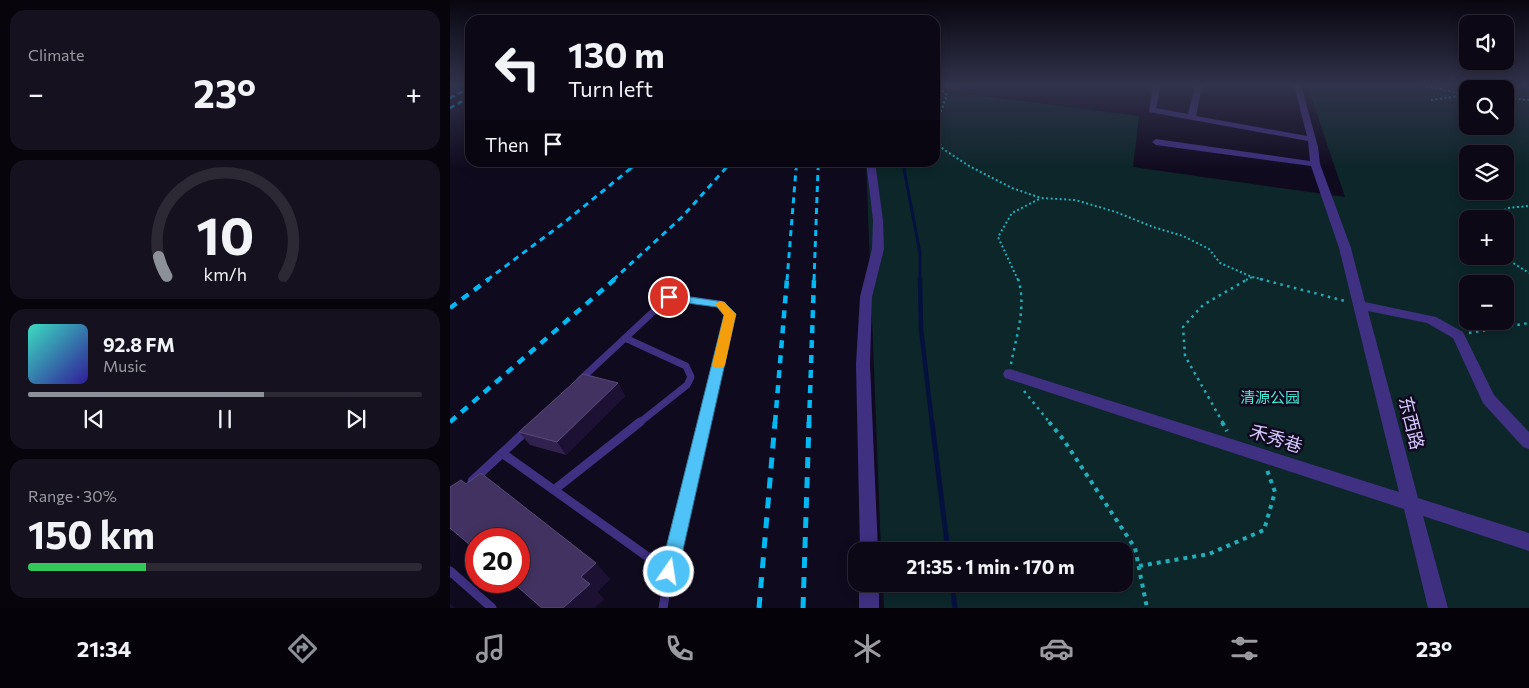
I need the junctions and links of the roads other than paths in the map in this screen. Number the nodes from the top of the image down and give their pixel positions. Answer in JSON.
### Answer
{"nodes":[{"id":1,"x":1174,"y":113,"type":"edge"},
{"id":2,"x":1305,"y":113,"type":"edge"},
{"id":3,"x":1192,"y":116,"type":"joint"},
{"id":4,"x":1312,"y":139,"type":"junction"},
{"id":5,"x":1156,"y":142,"type":"dead end"},
{"id":6,"x":1315,"y":164,"type":"junction"},
{"id":7,"x":871,"y":167,"type":"edge"},
{"id":8,"x":1360,"y":305,"type":"junction"},
{"id":9,"x":625,"y":338,"type":"junction"},
{"id":10,"x":1010,"y":374,"type":"road end"},
{"id":11,"x":575,"y":385,"type":"edge"},
{"id":12,"x":531,"y":426,"type":"edge"},
{"id":13,"x":1529,"y":442,"type":"edge"},
{"id":14,"x":502,"y":453,"type":"junction"},
{"id":15,"x":463,"y":490,"type":"edge"},
{"id":16,"x":554,"y":490,"type":"junction"},
{"id":17,"x":1411,"y":503,"type":"junction"},
{"id":18,"x":869,"y":542,"type":"edge"},
{"id":19,"x":1529,"y":542,"type":"edge"},
{"id":20,"x":450,"y":571,"type":"edge"},
{"id":21,"x":669,"y":572,"type":"junction"},
{"id":22,"x":869,"y":592,"type":"edge"},
{"id":23,"x":492,"y":608,"type":"edge"},
{"id":24,"x":663,"y":608,"type":"edge"},
{"id":25,"x":869,"y":608,"type":"edge"},
{"id":26,"x":1438,"y":608,"type":"edge"}],
"edges":[{"from":1,"to":3,"type":"street"},
{"from":2,"to":4,"type":"street","name":"东西路"},
{"from":3,"to":4,"type":"street"},
{"from":4,"to":6,"type":"street","name":"东西路"},
{"from":5,"to":6,"type":"street"},
{"from":6,"to":8,"type":"street","name":"东西路"},
{"from":7,"to":18,"type":"street"},
{"from":8,"to":13,"type":"street"},
{"from":8,"to":17,"type":"street","name":"东西路"},
{"from":9,"to":11,"type":"lane"},
{"from":9,"to":16,"type":"lane"},
{"from":9,"to":21,"type":"lane"},
{"from":10,"to":17,"type":"street","name":"禾秀巷"},
{"from":12,"to":14,"type":"lane"},
{"from":14,"to":15,"type":"lane"},
{"from":14,"to":16,"type":"lane"},
{"from":16,"to":21,"type":"lane"},
{"from":17,"to":19,"type":"street","name":"禾秀巷"},
{"from":17,"to":26,"type":"street","name":"东西路"},
{"from":20,"to":23,"type":"lane"},
{"from":21,"to":24,"type":"lane"},
{"from":22,"to":25,"type":"street"}]}
